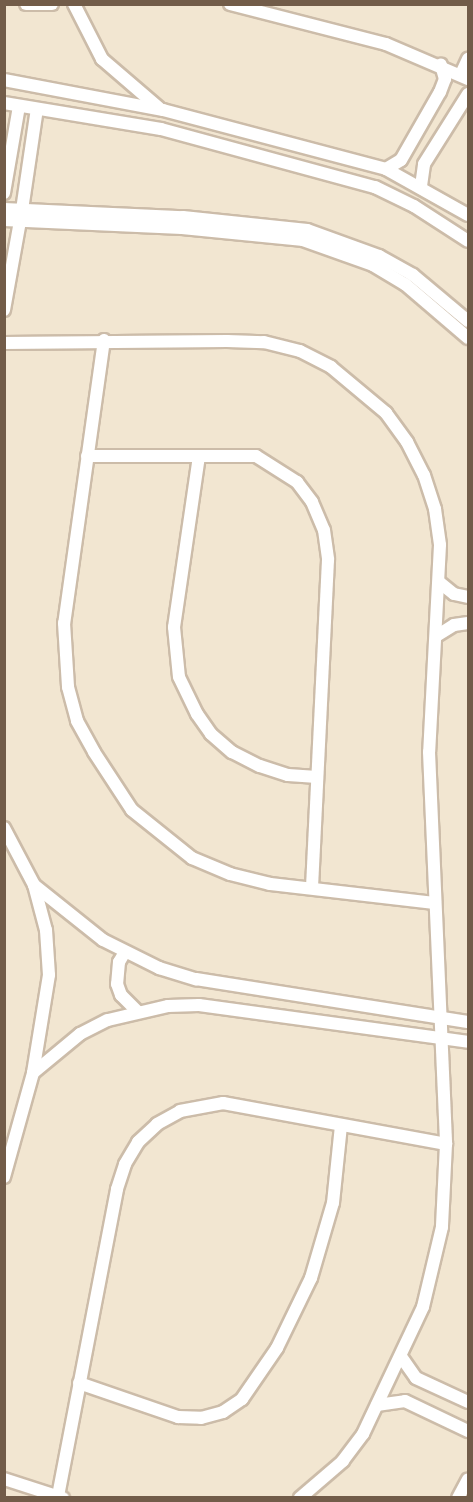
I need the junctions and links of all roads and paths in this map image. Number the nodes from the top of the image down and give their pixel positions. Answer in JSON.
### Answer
{"nodes":[{"id":1,"x":26,"y":4,"type":"edge"},
{"id":2,"x":52,"y":4,"type":"edge"},
{"id":3,"x":74,"y":4,"type":"edge"},
{"id":4,"x":230,"y":4,"type":"edge"},
{"id":5,"x":267,"y":4,"type":"edge"},
{"id":6,"x":279,"y":15,"type":"junction"},
{"id":7,"x":468,"y":59,"type":"edge"},
{"id":8,"x":441,"y":64,"type":"junction"},
{"id":9,"x":464,"y":76,"type":"edge"},
{"id":10,"x":4,"y":80,"type":"edge"},
{"id":11,"x":468,"y":94,"type":"edge"},
{"id":12,"x":4,"y":103,"type":"edge"},
{"id":13,"x":19,"y":106,"type":"junction"},
{"id":14,"x":37,"y":109,"type":"junction"},
{"id":15,"x":162,"y":110,"type":"junction"},
{"id":16,"x":386,"y":169,"type":"junction"},
{"id":17,"x":421,"y":186,"type":"junction"},
{"id":18,"x":4,"y":193,"type":"edge"},
{"id":19,"x":4,"y":209,"type":"edge"},
{"id":20,"x":468,"y":215,"type":"edge"},
{"id":21,"x":21,"y":216,"type":"junction"},
{"id":22,"x":57,"y":217,"type":"junction"},
{"id":23,"x":4,"y":220,"type":"edge"},
{"id":24,"x":468,"y":241,"type":"edge"},
{"id":25,"x":4,"y":310,"type":"edge"},
{"id":26,"x":468,"y":321,"type":"edge"},
{"id":27,"x":468,"y":338,"type":"edge"},
{"id":28,"x":104,"y":340,"type":"junction"},
{"id":29,"x":4,"y":343,"type":"edge"},
{"id":30,"x":87,"y":456,"type":"junction"},
{"id":31,"x":199,"y":456,"type":"junction"},
{"id":32,"x":439,"y":582,"type":"junction"},
{"id":33,"x":468,"y":597,"type":"edge"},
{"id":34,"x":468,"y":623,"type":"edge"},
{"id":35,"x":438,"y":635,"type":"junction"},
{"id":36,"x":317,"y":777,"type":"junction"},
{"id":37,"x":4,"y":828,"type":"edge"},
{"id":38,"x":34,"y":885,"type":"junction"},
{"id":39,"x":312,"y":888,"type":"junction"},
{"id":40,"x":435,"y":903,"type":"junction"},
{"id":41,"x":125,"y":952,"type":"junction"},
{"id":42,"x":137,"y":1011,"type":"junction"},
{"id":43,"x":441,"y":1017,"type":"junction"},
{"id":44,"x":468,"y":1022,"type":"edge"},
{"id":45,"x":442,"y":1038,"type":"junction"},
{"id":46,"x":468,"y":1042,"type":"edge"},
{"id":47,"x":33,"y":1073,"type":"junction"},
{"id":48,"x":341,"y":1125,"type":"junction"},
{"id":49,"x":446,"y":1144,"type":"junction"},
{"id":50,"x":4,"y":1178,"type":"edge"},
{"id":51,"x":402,"y":1358,"type":"junction"},
{"id":52,"x":80,"y":1383,"type":"junction"},
{"id":53,"x":468,"y":1402,"type":"edge"},
{"id":54,"x":377,"y":1405,"type":"junction"},
{"id":55,"x":468,"y":1431,"type":"edge"},
{"id":56,"x":4,"y":1479,"type":"edge"},
{"id":57,"x":468,"y":1479,"type":"edge"},
{"id":58,"x":61,"y":1497,"type":"edge"},
{"id":59,"x":300,"y":1497,"type":"edge"},
{"id":60,"x":458,"y":1497,"type":"edge"}],
"edges":[{"from":1,"to":2,"type":"street"},
{"from":3,"to":15,"type":"street"},
{"from":4,"to":6,"type":"street"},
{"from":5,"to":6,"type":"street"},
{"from":6,"to":8,"type":"street"},
{"from":7,"to":9,"type":"street"},
{"from":8,"to":9,"type":"street"},
{"from":8,"to":16,"type":"street"},
{"from":10,"to":15,"type":"street"},
{"from":11,"to":17,"type":"street"},
{"from":12,"to":13,"type":"street"},
{"from":13,"to":14,"type":"street"},
{"from":13,"to":18,"type":"street"},
{"from":14,"to":21,"type":"street"},
{"from":14,"to":24,"type":"street"},
{"from":15,"to":16,"type":"street"},
{"from":16,"to":17,"type":"street"},
{"from":17,"to":20,"type":"street"},
{"from":19,"to":21,"type":"street"},
{"from":21,"to":22,"type":"street"},
{"from":21,"to":23,"type":"street"},
{"from":21,"to":25,"type":"street"},
{"from":22,"to":26,"type":"street"},
{"from":22,"to":27,"type":"street"},
{"from":28,"to":29,"type":"street"},
{"from":28,"to":30,"type":"street"},
{"from":28,"to":32,"type":"street"},
{"from":30,"to":31,"type":"street"},
{"from":30,"to":39,"type":"street"},
{"from":31,"to":36,"type":"street"},
{"from":31,"to":36,"type":"street"},
{"from":32,"to":33,"type":"street"},
{"from":32,"to":35,"type":"street"},
{"from":34,"to":35,"type":"street"},
{"from":35,"to":40,"type":"street"},
{"from":36,"to":39,"type":"street"},
{"from":37,"to":38,"type":"street"},
{"from":38,"to":41,"type":"street"},
{"from":38,"to":47,"type":"street"},
{"from":39,"to":40,"type":"street"},
{"from":40,"to":43,"type":"street"},
{"from":41,"to":42,"type":"street"},
{"from":41,"to":43,"type":"street"},
{"from":42,"to":45,"type":"street"},
{"from":42,"to":47,"type":"street"},
{"from":43,"to":44,"type":"street"},
{"from":43,"to":45,"type":"street"},
{"from":45,"to":46,"type":"street"},
{"from":45,"to":49,"type":"street"},
{"from":47,"to":50,"type":"street"},
{"from":48,"to":49,"type":"street"},
{"from":48,"to":52,"type":"street"},
{"from":48,"to":52,"type":"street"},
{"from":49,"to":51,"type":"street"},
{"from":51,"to":53,"type":"street"},
{"from":51,"to":54,"type":"street"},
{"from":52,"to":58,"type":"street"},
{"from":54,"to":55,"type":"street"},
{"from":54,"to":59,"type":"street"},
{"from":56,"to":58,"type":"street"},
{"from":57,"to":60,"type":"street"}]}
